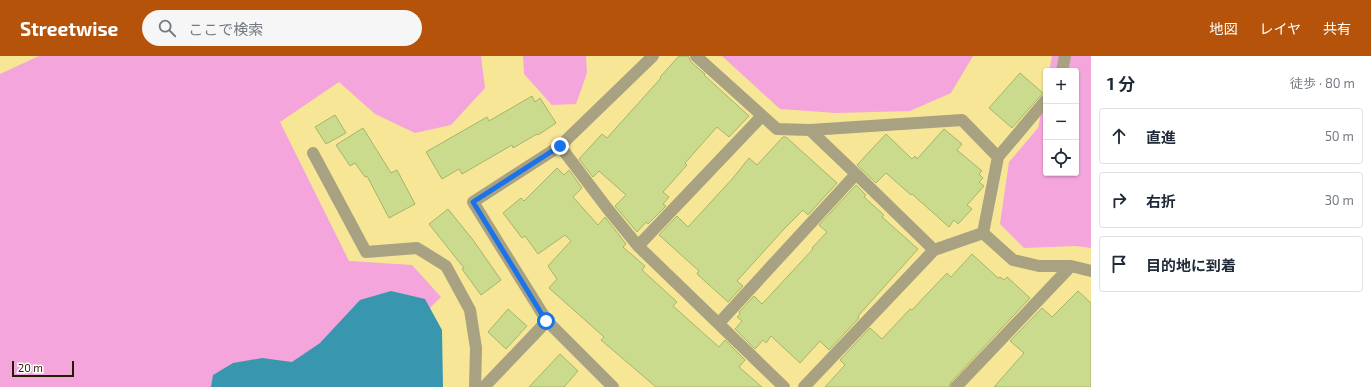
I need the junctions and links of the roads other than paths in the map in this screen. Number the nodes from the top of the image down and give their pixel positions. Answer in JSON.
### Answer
{"nodes":[{"id":1,"x":653,"y":56,"type":"edge"},
{"id":2,"x":696,"y":56,"type":"edge"},
{"id":3,"x":1065,"y":56,"type":"edge"},
{"id":4,"x":1063,"y":68,"type":"edge"},
{"id":5,"x":1043,"y":104,"type":"edge"},
{"id":6,"x":762,"y":116,"type":"junction"},
{"id":7,"x":810,"y":130,"type":"junction"},
{"id":8,"x":560,"y":146,"type":"junction"},
{"id":9,"x":313,"y":153,"type":"dead end"},
{"id":10,"x":998,"y":157,"type":"junction"},
{"id":11,"x":856,"y":174,"type":"junction"},
{"id":12,"x":983,"y":233,"type":"junction"},
{"id":13,"x":638,"y":246,"type":"junction"},
{"id":14,"x":934,"y":250,"type":"junction"},
{"id":15,"x":1071,"y":266,"type":"junction"},
{"id":16,"x":1091,"y":271,"type":"edge"},
{"id":17,"x":546,"y":321,"type":"junction"},
{"id":18,"x":719,"y":323,"type":"junction"},
{"id":19,"x":475,"y":387,"type":"edge"},
{"id":20,"x":484,"y":387,"type":"edge"},
{"id":21,"x":613,"y":387,"type":"edge"},
{"id":22,"x":784,"y":387,"type":"edge"},
{"id":23,"x":804,"y":387,"type":"edge"},
{"id":24,"x":956,"y":387,"type":"edge"}],
"edges":[{"from":1,"to":8,"type":"street"},
{"from":2,"to":6,"type":"street"},
{"from":3,"to":4,"type":"street"},
{"from":5,"to":10,"type":"street"},
{"from":6,"to":7,"type":"street"},
{"from":6,"to":13,"type":"street"},
{"from":7,"to":10,"type":"street"},
{"from":7,"to":11,"type":"street"},
{"from":8,"to":13,"type":"street"},
{"from":8,"to":17,"type":"street"},
{"from":9,"to":19,"type":"street"},
{"from":10,"to":12,"type":"street"},
{"from":11,"to":14,"type":"street"},
{"from":11,"to":18,"type":"street"},
{"from":12,"to":14,"type":"street"},
{"from":12,"to":15,"type":"street"},
{"from":13,"to":18,"type":"street"},
{"from":14,"to":23,"type":"street"},
{"from":15,"to":16,"type":"street"},
{"from":15,"to":24,"type":"street"},
{"from":17,"to":20,"type":"street"},
{"from":17,"to":21,"type":"street"},
{"from":18,"to":22,"type":"street"}]}
